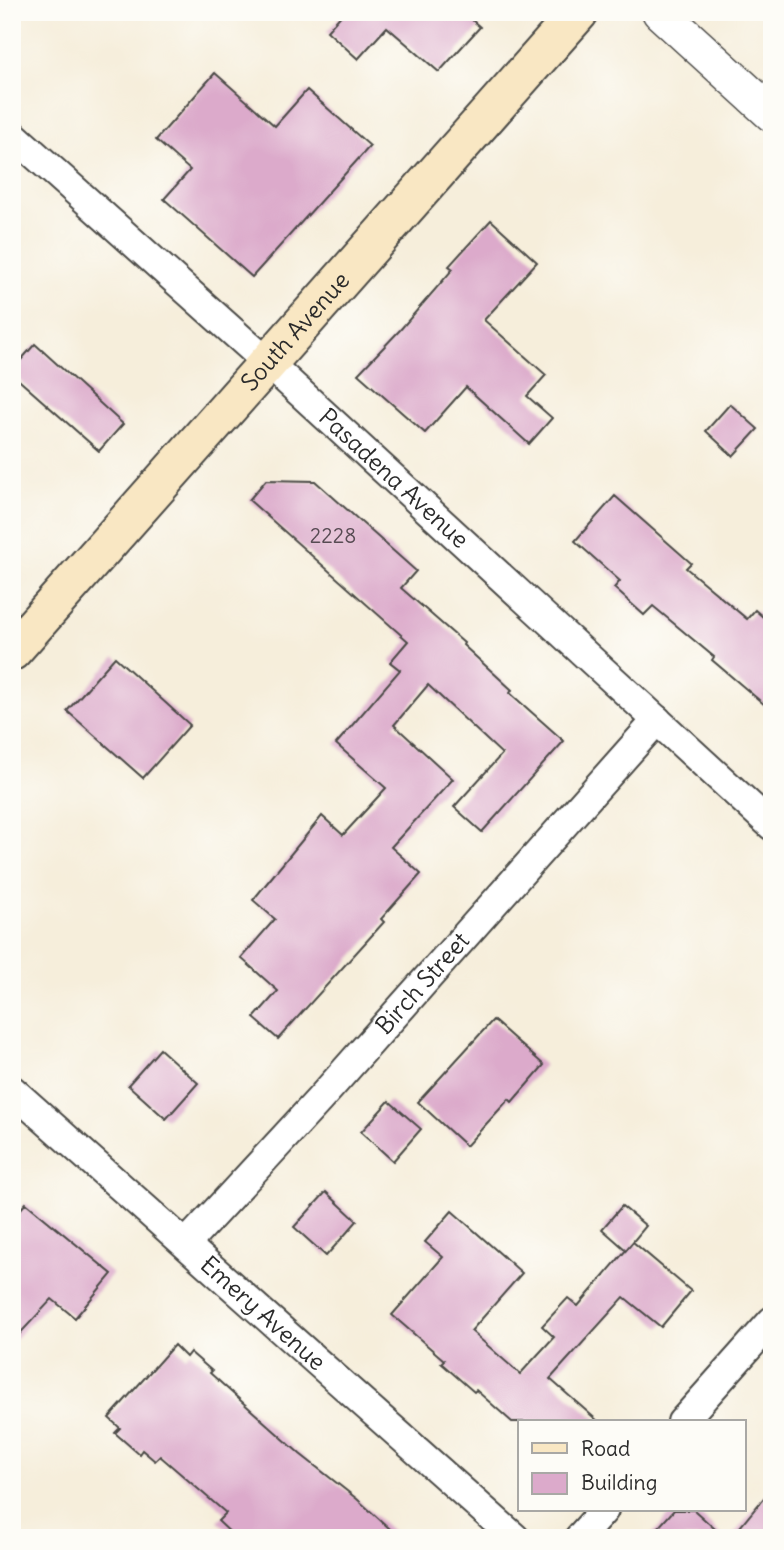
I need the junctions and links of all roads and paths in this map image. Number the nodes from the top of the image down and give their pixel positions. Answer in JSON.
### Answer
{"nodes":[{"id":1,"x":579,"y":12,"type":"edge"},
{"id":2,"x":660,"y":12,"type":"edge"},
{"id":3,"x":772,"y":114,"type":"edge"},
{"id":4,"x":12,"y":134,"type":"edge"},
{"id":5,"x":268,"y":363,"type":"junction"},
{"id":6,"x":12,"y":651,"type":"edge"},
{"id":7,"x":657,"y":720,"type":"junction"},
{"id":8,"x":772,"y":826,"type":"edge"},
{"id":9,"x":12,"y":1090,"type":"edge"},
{"id":10,"x":186,"y":1244,"type":"junction"},
{"id":11,"x":772,"y":1321,"type":"edge"},
{"id":12,"x":684,"y":1420,"type":"edge"},
{"id":13,"x":602,"y":1512,"type":"edge"},
{"id":14,"x":515,"y":1538,"type":"edge"},
{"id":15,"x":579,"y":1538,"type":"edge"}],
"edges":[{"from":1,"to":5,"type":"main road","name":"South Avenue"},
{"from":2,"to":3,"type":"street"},
{"from":4,"to":5,"type":"street","name":"Pasadena Avenue"},
{"from":5,"to":6,"type":"main road","name":"South Avenue"},
{"from":5,"to":7,"type":"street","name":"Pasadena Avenue"},
{"from":7,"to":8,"type":"street","name":"Pasadena Avenue"},
{"from":7,"to":10,"type":"street","name":"Birch Street"},
{"from":9,"to":10,"type":"street","name":"Emery Avenue"},
{"from":10,"to":14,"type":"street","name":"Emery Avenue"},
{"from":11,"to":12,"type":"street"},
{"from":13,"to":15,"type":"street"}]}
